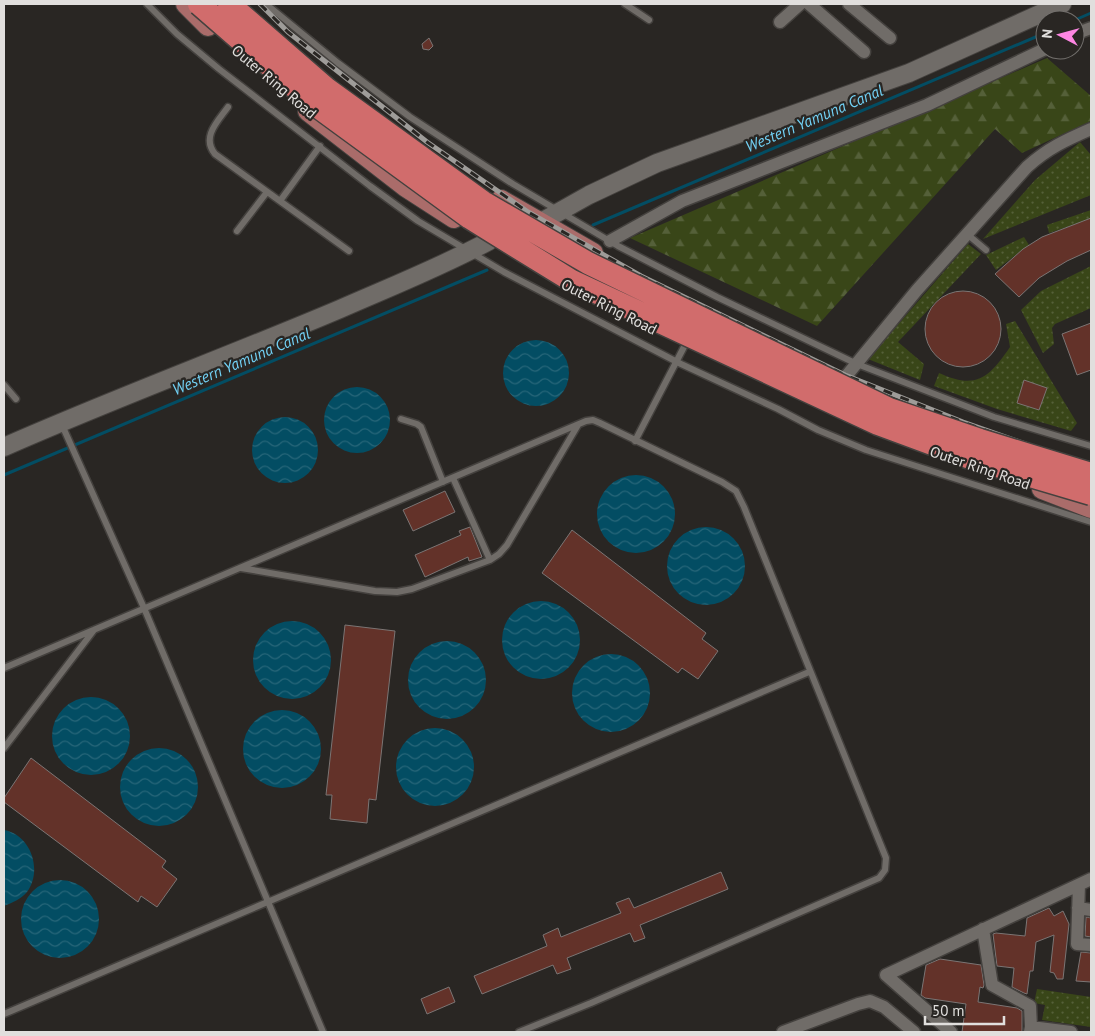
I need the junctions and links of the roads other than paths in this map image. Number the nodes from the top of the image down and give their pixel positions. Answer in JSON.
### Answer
{"nodes":[{"id":1,"x":147,"y":4,"type":"edge"},
{"id":2,"x":186,"y":4,"type":"edge"},
{"id":3,"x":199,"y":4,"type":"edge"},
{"id":4,"x":229,"y":4,"type":"edge"},
{"id":5,"x":244,"y":4,"type":"edge"},
{"id":6,"x":266,"y":4,"type":"edge"},
{"id":7,"x":624,"y":4,"type":"edge"},
{"id":8,"x":800,"y":4,"type":"edge"},
{"id":9,"x":809,"y":4,"type":"edge"},
{"id":10,"x":849,"y":4,"type":"edge"},
{"id":11,"x":1062,"y":4,"type":"edge"},
{"id":12,"x":649,"y":20,"type":"dead end"},
{"id":13,"x":780,"y":22,"type":"dead end"},
{"id":14,"x":890,"y":38,"type":"dead end"},
{"id":15,"x":291,"y":48,"type":"junction"},
{"id":16,"x":864,"y":52,"type":"dead end"},
{"id":17,"x":1035,"y":54,"type":"edge"},
{"id":18,"x":267,"y":77,"type":"junction"},
{"id":19,"x":228,"y":108,"type":"dead end"},
{"id":20,"x":1091,"y":129,"type":"edge"},
{"id":21,"x":320,"y":146,"type":"junction"},
{"id":22,"x":267,"y":192,"type":"junction"},
{"id":23,"x":280,"y":201,"type":"junction"},
{"id":24,"x":560,"y":212,"type":"junction"},
{"id":25,"x":541,"y":222,"type":"junction"},
{"id":26,"x":237,"y":231,"type":"dead end"},
{"id":27,"x":967,"y":234,"type":"junction"},
{"id":28,"x":610,"y":241,"type":"junction"},
{"id":29,"x":489,"y":242,"type":"junction"},
{"id":30,"x":986,"y":250,"type":"dead end"},
{"id":31,"x":349,"y":251,"type":"dead end"},
{"id":32,"x":469,"y":252,"type":"junction"},
{"id":33,"x":681,"y":353,"type":"junction"},
{"id":34,"x":857,"y":364,"type":"junction"},
{"id":35,"x":842,"y":380,"type":"junction"},
{"id":36,"x":4,"y":384,"type":"edge"},
{"id":37,"x":16,"y":399,"type":"dead end"},
{"id":38,"x":401,"y":419,"type":"dead end"},
{"id":39,"x":60,"y":422,"type":"junction"},
{"id":40,"x":578,"y":425,"type":"junction"},
{"id":41,"x":635,"y":441,"type":"junction"},
{"id":42,"x":1091,"y":446,"type":"edge"},
{"id":43,"x":4,"y":447,"type":"edge"},
{"id":44,"x":1091,"y":469,"type":"edge"},
{"id":45,"x":1091,"y":474,"type":"edge"},
{"id":46,"x":453,"y":478,"type":"junction"},
{"id":47,"x":443,"y":482,"type":"junction"},
{"id":48,"x":1091,"y":494,"type":"edge"},
{"id":49,"x":1091,"y":508,"type":"edge"},
{"id":50,"x":1091,"y":522,"type":"edge"},
{"id":51,"x":490,"y":560,"type":"junction"},
{"id":52,"x":240,"y":568,"type":"junction"},
{"id":53,"x":144,"y":608,"type":"junction"},
{"id":54,"x":94,"y":629,"type":"junction"},
{"id":55,"x":4,"y":668,"type":"edge"},
{"id":56,"x":809,"y":672,"type":"junction"},
{"id":57,"x":4,"y":748,"type":"edge"},
{"id":58,"x":1091,"y":879,"type":"edge"},
{"id":59,"x":1079,"y":885,"type":"junction"},
{"id":60,"x":268,"y":902,"type":"junction"},
{"id":61,"x":1078,"y":908,"type":"junction"},
{"id":62,"x":1091,"y":910,"type":"edge"},
{"id":63,"x":983,"y":929,"type":"junction"},
{"id":64,"x":1091,"y":945,"type":"edge"},
{"id":65,"x":4,"y":1014,"type":"edge"},
{"id":66,"x":1030,"y":1030,"type":"edge"},
{"id":67,"x":322,"y":1032,"type":"edge"},
{"id":68,"x":519,"y":1032,"type":"edge"},
{"id":69,"x":783,"y":1032,"type":"edge"},
{"id":70,"x":914,"y":1032,"type":"edge"},
{"id":71,"x":951,"y":1032,"type":"edge"},
{"id":72,"x":1071,"y":1032,"type":"edge"}],
"edges":[{"from":1,"to":21,"type":"lane"},
{"from":2,"to":18,"type":"main road","name":"Outer Ring Road"},
{"from":3,"to":48,"type":"highway","name":"Outer Ring Road","bridge":true},
{"from":4,"to":45,"type":"highway","name":"Outer Ring Road","bridge":true},
{"from":5,"to":15,"type":"main road","name":"Outer Ring Road"},
{"from":6,"to":24,"type":"lane"},
{"from":7,"to":12,"type":"lane"},
{"from":8,"to":13,"type":"street"},
{"from":9,"to":16,"type":"street"},
{"from":10,"to":14,"type":"street"},
{"from":11,"to":24,"type":"street"},
{"from":15,"to":18,"type":"main road"},
{"from":15,"to":25,"type":"main road","name":"Outer Ring Road"},
{"from":17,"to":28,"type":"street"},
{"from":18,"to":29,"type":"main road","name":"Outer Ring Road"},
{"from":19,"to":22,"type":"lane"},
{"from":20,"to":27,"type":"street"},
{"from":21,"to":23,"type":"lane"},
{"from":21,"to":32,"type":"lane"},
{"from":22,"to":23,"type":"lane"},
{"from":22,"to":26,"type":"lane"},
{"from":23,"to":31,"type":"lane"},
{"from":24,"to":25,"type":"street"},
{"from":24,"to":28,"type":"lane"},
{"from":25,"to":35,"type":"main road","name":"Outer Ring Road"},
{"from":27,"to":30,"type":"lane"},
{"from":27,"to":34,"type":"street"},
{"from":28,"to":34,"type":"lane"},
{"from":29,"to":32,"type":"street"},
{"from":29,"to":33,"type":"main road","name":"Outer Ring Road"},
{"from":32,"to":33,"type":"lane"},
{"from":32,"to":39,"type":"street"},
{"from":33,"to":41,"type":"lane"},
{"from":33,"to":49,"type":"main road","name":"Outer Ring Road"},
{"from":33,"to":50,"type":"lane"},
{"from":34,"to":35,"type":"street"},
{"from":34,"to":42,"type":"lane"},
{"from":35,"to":44,"type":"main road","name":"Outer Ring Road"},
{"from":36,"to":37,"type":"lane"},
{"from":38,"to":47,"type":"lane"},
{"from":39,"to":43,"type":"street"},
{"from":39,"to":53,"type":"lane"},
{"from":40,"to":41,"type":"lane"},
{"from":40,"to":46,"type":"lane"},
{"from":40,"to":51,"type":"lane"},
{"from":41,"to":56,"type":"lane"},
{"from":46,"to":47,"type":"lane"},
{"from":46,"to":51,"type":"lane"},
{"from":47,"to":52,"type":"lane"},
{"from":51,"to":52,"type":"lane"},
{"from":52,"to":53,"type":"lane"},
{"from":53,"to":54,"type":"lane"},
{"from":53,"to":60,"type":"lane"},
{"from":54,"to":55,"type":"lane"},
{"from":54,"to":57,"type":"lane"},
{"from":56,"to":60,"type":"lane"},
{"from":56,"to":68,"type":"lane"},
{"from":58,"to":59,"type":"street"},
{"from":59,"to":61,"type":"street"},
{"from":59,"to":63,"type":"street"},
{"from":60,"to":65,"type":"lane"},
{"from":60,"to":67,"type":"lane"},
{"from":61,"to":62,"type":"street"},
{"from":61,"to":64,"type":"street"},
{"from":63,"to":66,"type":"street"},
{"from":63,"to":71,"type":"street"},
{"from":66,"to":72,"type":"street"},
{"from":69,"to":70,"type":"street"}]}
